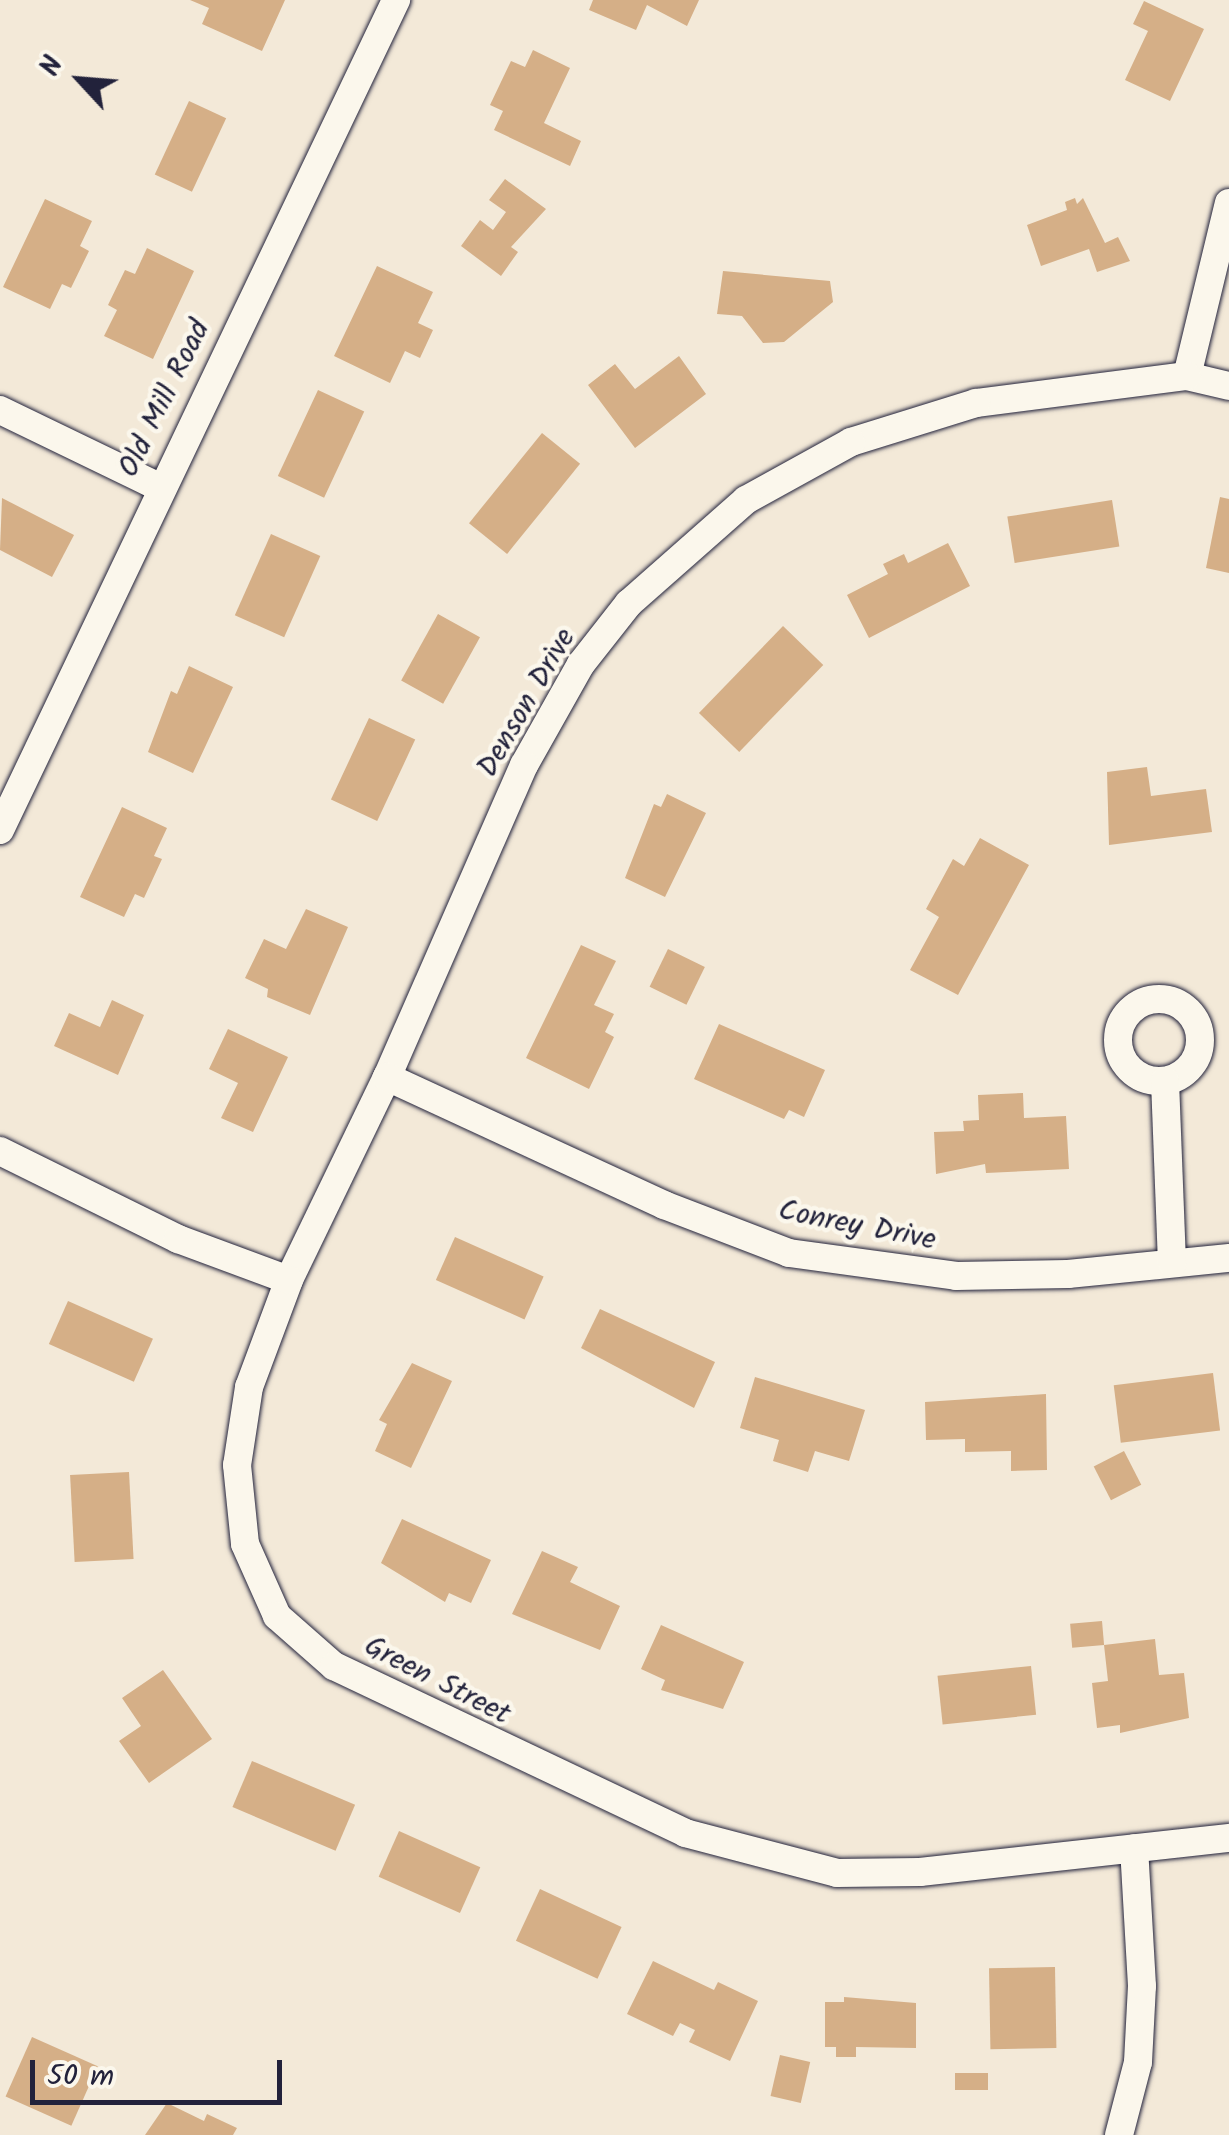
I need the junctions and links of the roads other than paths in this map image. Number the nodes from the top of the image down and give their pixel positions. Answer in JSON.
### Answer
{"nodes":[{"id":1,"x":396,"y":0,"type":"edge"},
{"id":2,"x":1229,"y":203,"type":"edge"},
{"id":3,"x":1187,"y":376,"type":"junction"},
{"id":4,"x":1229,"y":386,"type":"edge"},
{"id":5,"x":0,"y":410,"type":"edge"},
{"id":6,"x":159,"y":486,"type":"junction"},
{"id":7,"x":0,"y":830,"type":"edge"},
{"id":8,"x":388,"y":1077,"type":"junction"},
{"id":9,"x":1165,"y":1081,"type":"dead end"},
{"id":10,"x":0,"y":1151,"type":"edge"},
{"id":11,"x":1229,"y":1258,"type":"edge"},
{"id":12,"x":1172,"y":1263,"type":"junction"},
{"id":13,"x":288,"y":1280,"type":"junction"},
{"id":14,"x":1229,"y":1838,"type":"edge"},
{"id":15,"x":1134,"y":1848,"type":"junction"},
{"id":16,"x":1119,"y":2135,"type":"edge"}],
"edges":[{"from":1,"to":6,"type":"street","name":"Old Mill Road"},
{"from":2,"to":3,"type":"street"},
{"from":3,"to":4,"type":"street","name":"Denson Drive"},
{"from":3,"to":8,"type":"street","name":"Denson Drive"},
{"from":5,"to":6,"type":"street"},
{"from":6,"to":7,"type":"street","name":"Old Mill Road"},
{"from":8,"to":12,"type":"street","name":"Conrey Drive"},
{"from":8,"to":13,"type":"street","name":"Denson Drive"},
{"from":9,"to":12,"type":"street"},
{"from":10,"to":13,"type":"street"},
{"from":11,"to":12,"type":"street","name":"Conrey Drive"},
{"from":13,"to":15,"type":"street","name":"Green Street"},
{"from":14,"to":15,"type":"street","name":"Green Street"},
{"from":15,"to":16,"type":"street"}]}
